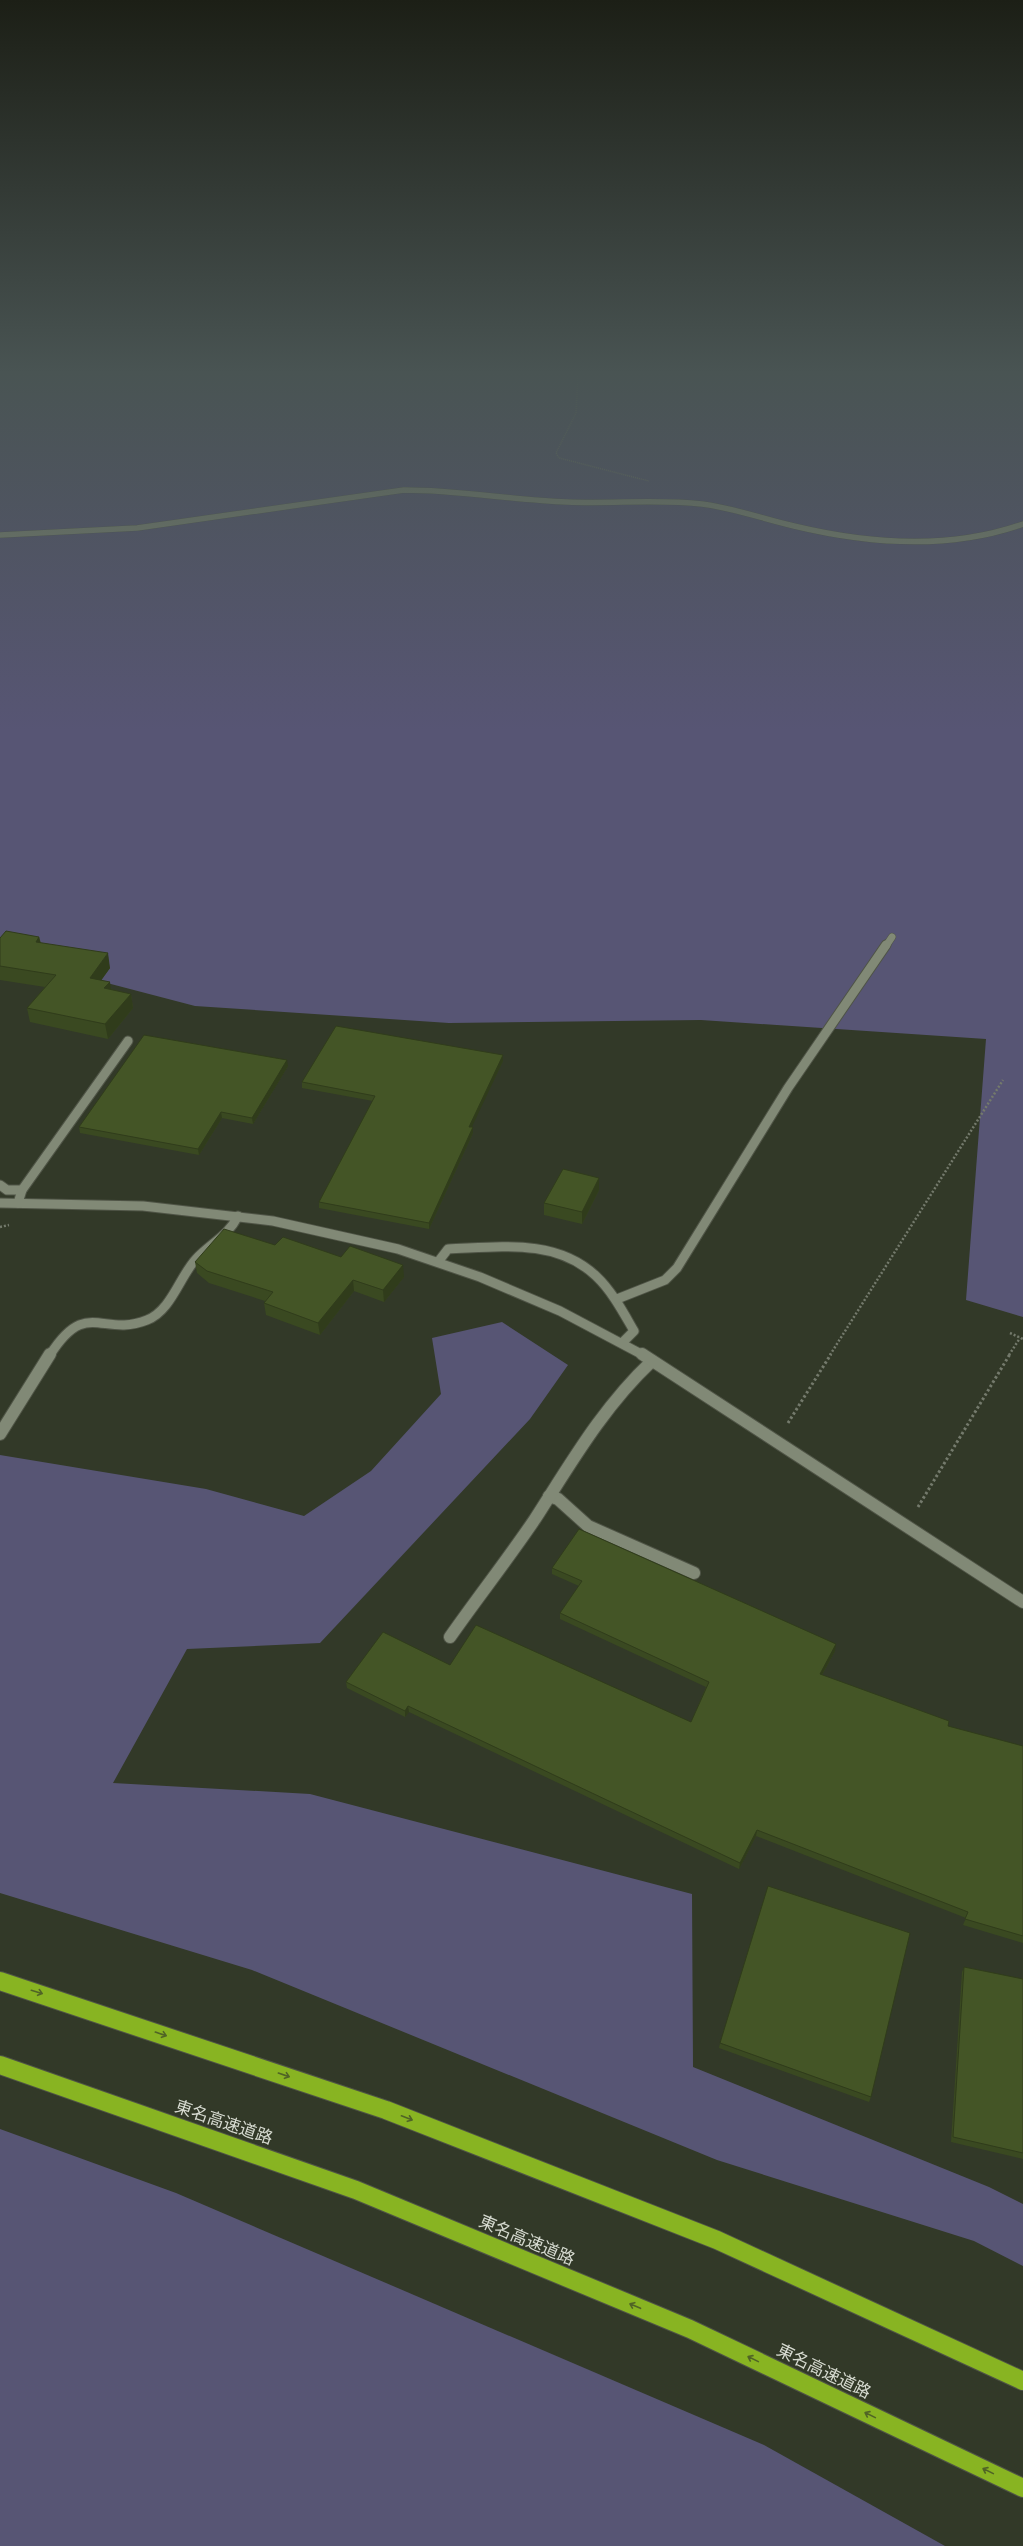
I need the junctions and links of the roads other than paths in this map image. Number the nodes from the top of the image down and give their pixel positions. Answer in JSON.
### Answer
{"nodes":[{"id":1,"x":383,"y":493,"type":"edge"},
{"id":2,"x":477,"y":493,"type":"edge"},
{"id":3,"x":1023,"y":524,"type":"edge"},
{"id":4,"x":0,"y":535,"type":"edge"},
{"id":5,"x":892,"y":937,"type":"dead end"},
{"id":6,"x":128,"y":1041,"type":"dead end"},
{"id":7,"x":0,"y":1185,"type":"edge"},
{"id":8,"x":22,"y":1190,"type":"junction"},
{"id":9,"x":0,"y":1202,"type":"edge"},
{"id":10,"x":18,"y":1203,"type":"junction"},
{"id":11,"x":238,"y":1216,"type":"junction"},
{"id":12,"x":438,"y":1262,"type":"junction"},
{"id":13,"x":617,"y":1299,"type":"junction"},
{"id":14,"x":622,"y":1343,"type":"junction"},
{"id":15,"x":652,"y":1360,"type":"junction"},
{"id":16,"x":0,"y":1434,"type":"edge"},
{"id":17,"x":548,"y":1496,"type":"junction"},
{"id":18,"x":694,"y":1573,"type":"dead end"},
{"id":19,"x":1023,"y":1602,"type":"edge"},
{"id":20,"x":450,"y":1637,"type":"dead end"},
{"id":21,"x":0,"y":1981,"type":"edge"},
{"id":22,"x":0,"y":2065,"type":"edge"},
{"id":23,"x":1023,"y":2381,"type":"edge"},
{"id":24,"x":1023,"y":2488,"type":"edge"}],
"edges":[{"from":1,"to":4,"type":"street"},
{"from":2,"to":3,"type":"street"},
{"from":5,"to":13,"type":"street"},
{"from":6,"to":8,"type":"street"},
{"from":7,"to":8,"type":"street"},
{"from":8,"to":10,"type":"street"},
{"from":9,"to":10,"type":"street"},
{"from":10,"to":11,"type":"street"},
{"from":11,"to":12,"type":"street"},
{"from":11,"to":16,"type":"street"},
{"from":12,"to":13,"type":"street"},
{"from":12,"to":14,"type":"street"},
{"from":13,"to":14,"type":"street"},
{"from":14,"to":15,"type":"street"},
{"from":15,"to":17,"type":"street"},
{"from":15,"to":19,"type":"street"},
{"from":17,"to":18,"type":"street"},
{"from":17,"to":20,"type":"street"},
{"from":21,"to":23,"type":"highway","one_way":true},
{"from":24,"to":22,"type":"highway","name":"東名高速道路","one_way":true}]}
